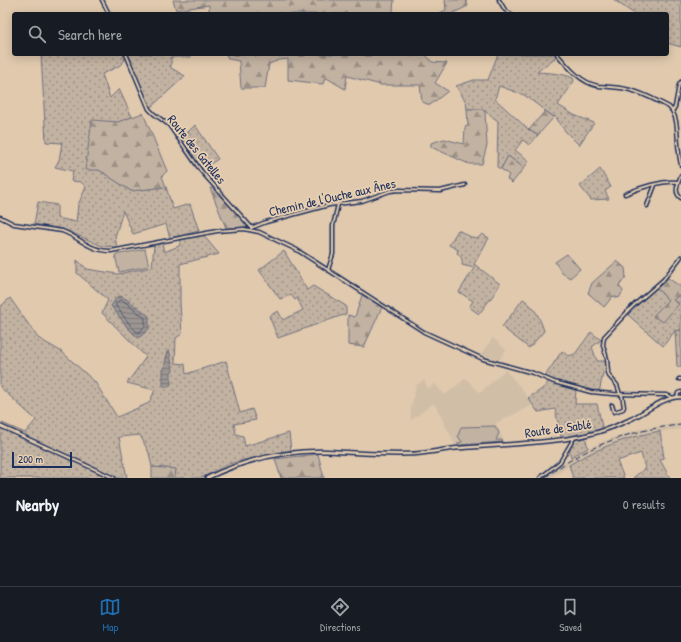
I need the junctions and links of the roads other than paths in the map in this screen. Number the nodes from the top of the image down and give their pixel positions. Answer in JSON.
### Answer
{"nodes":[{"id":1,"x":102,"y":0,"type":"edge"},
{"id":2,"x":499,"y":0,"type":"edge"},
{"id":3,"x":108,"y":12,"type":"edge"},
{"id":4,"x":508,"y":12,"type":"edge"},
{"id":5,"x":127,"y":56,"type":"edge"},
{"id":6,"x":559,"y":56,"type":"edge"},
{"id":7,"x":681,"y":82,"type":"edge"},
{"id":8,"x":673,"y":110,"type":"junction"},
{"id":9,"x":681,"y":165,"type":"edge"},
{"id":10,"x":681,"y":175,"type":"edge"},
{"id":11,"x":680,"y":179,"type":"edge"},
{"id":12,"x":678,"y":182,"type":"junction"},
{"id":13,"x":465,"y":185,"type":"dead end"},
{"id":14,"x":655,"y":185,"type":"junction"},
{"id":15,"x":625,"y":194,"type":"dead end"},
{"id":16,"x":681,"y":198,"type":"edge"},
{"id":17,"x":338,"y":203,"type":"junction"},
{"id":18,"x":647,"y":206,"type":"dead end"},
{"id":19,"x":0,"y":217,"type":"edge"},
{"id":20,"x":252,"y":229,"type":"junction"},
{"id":21,"x":681,"y":257,"type":"edge"},
{"id":22,"x":328,"y":271,"type":"junction"},
{"id":23,"x":681,"y":392,"type":"edge"},
{"id":24,"x":621,"y":395,"type":"junction"},
{"id":25,"x":671,"y":397,"type":"junction"},
{"id":26,"x":677,"y":397,"type":"junction"},
{"id":27,"x":681,"y":397,"type":"edge"},
{"id":28,"x":612,"y":405,"type":"dead end"},
{"id":29,"x":0,"y":426,"type":"edge"},
{"id":30,"x":574,"y":438,"type":"junction"},
{"id":31,"x":114,"y":478,"type":"edge"},
{"id":32,"x":207,"y":478,"type":"edge"},
{"id":33,"x":540,"y":478,"type":"edge"}],
"edges":[{"from":1,"to":3,"type":"street"},
{"from":2,"to":4,"type":"street"},
{"from":5,"to":20,"type":"street","name":"Route des Gatelles"},
{"from":6,"to":8,"type":"street"},
{"from":7,"to":8,"type":"street"},
{"from":8,"to":9,"type":"street"},
{"from":10,"to":11,"type":"street"},
{"from":11,"to":12,"type":"street"},
{"from":12,"to":14,"type":"street"},
{"from":12,"to":16,"type":"street"},
{"from":13,"to":17,"type":"street","name":"Chemin de l'Ouche aux Ânes"},
{"from":14,"to":15,"type":"street"},
{"from":14,"to":18,"type":"street"},
{"from":17,"to":20,"type":"street","name":"Chemin de l'Ouche aux Ânes"},
{"from":17,"to":22,"type":"street"},
{"from":19,"to":20,"type":"street"},
{"from":20,"to":22,"type":"street"},
{"from":21,"to":24,"type":"street"},
{"from":22,"to":24,"type":"street"},
{"from":23,"to":26,"type":"street"},
{"from":24,"to":25,"type":"street"},
{"from":24,"to":28,"type":"street"},
{"from":25,"to":26,"type":"main road"},
{"from":25,"to":30,"type":"main road","name":"Route de Sablé"},
{"from":26,"to":27,"type":"main road"},
{"from":29,"to":31,"type":"street"},
{"from":30,"to":32,"type":"main road","name":"Route de Sablé"},
{"from":30,"to":33,"type":"street"}]}
